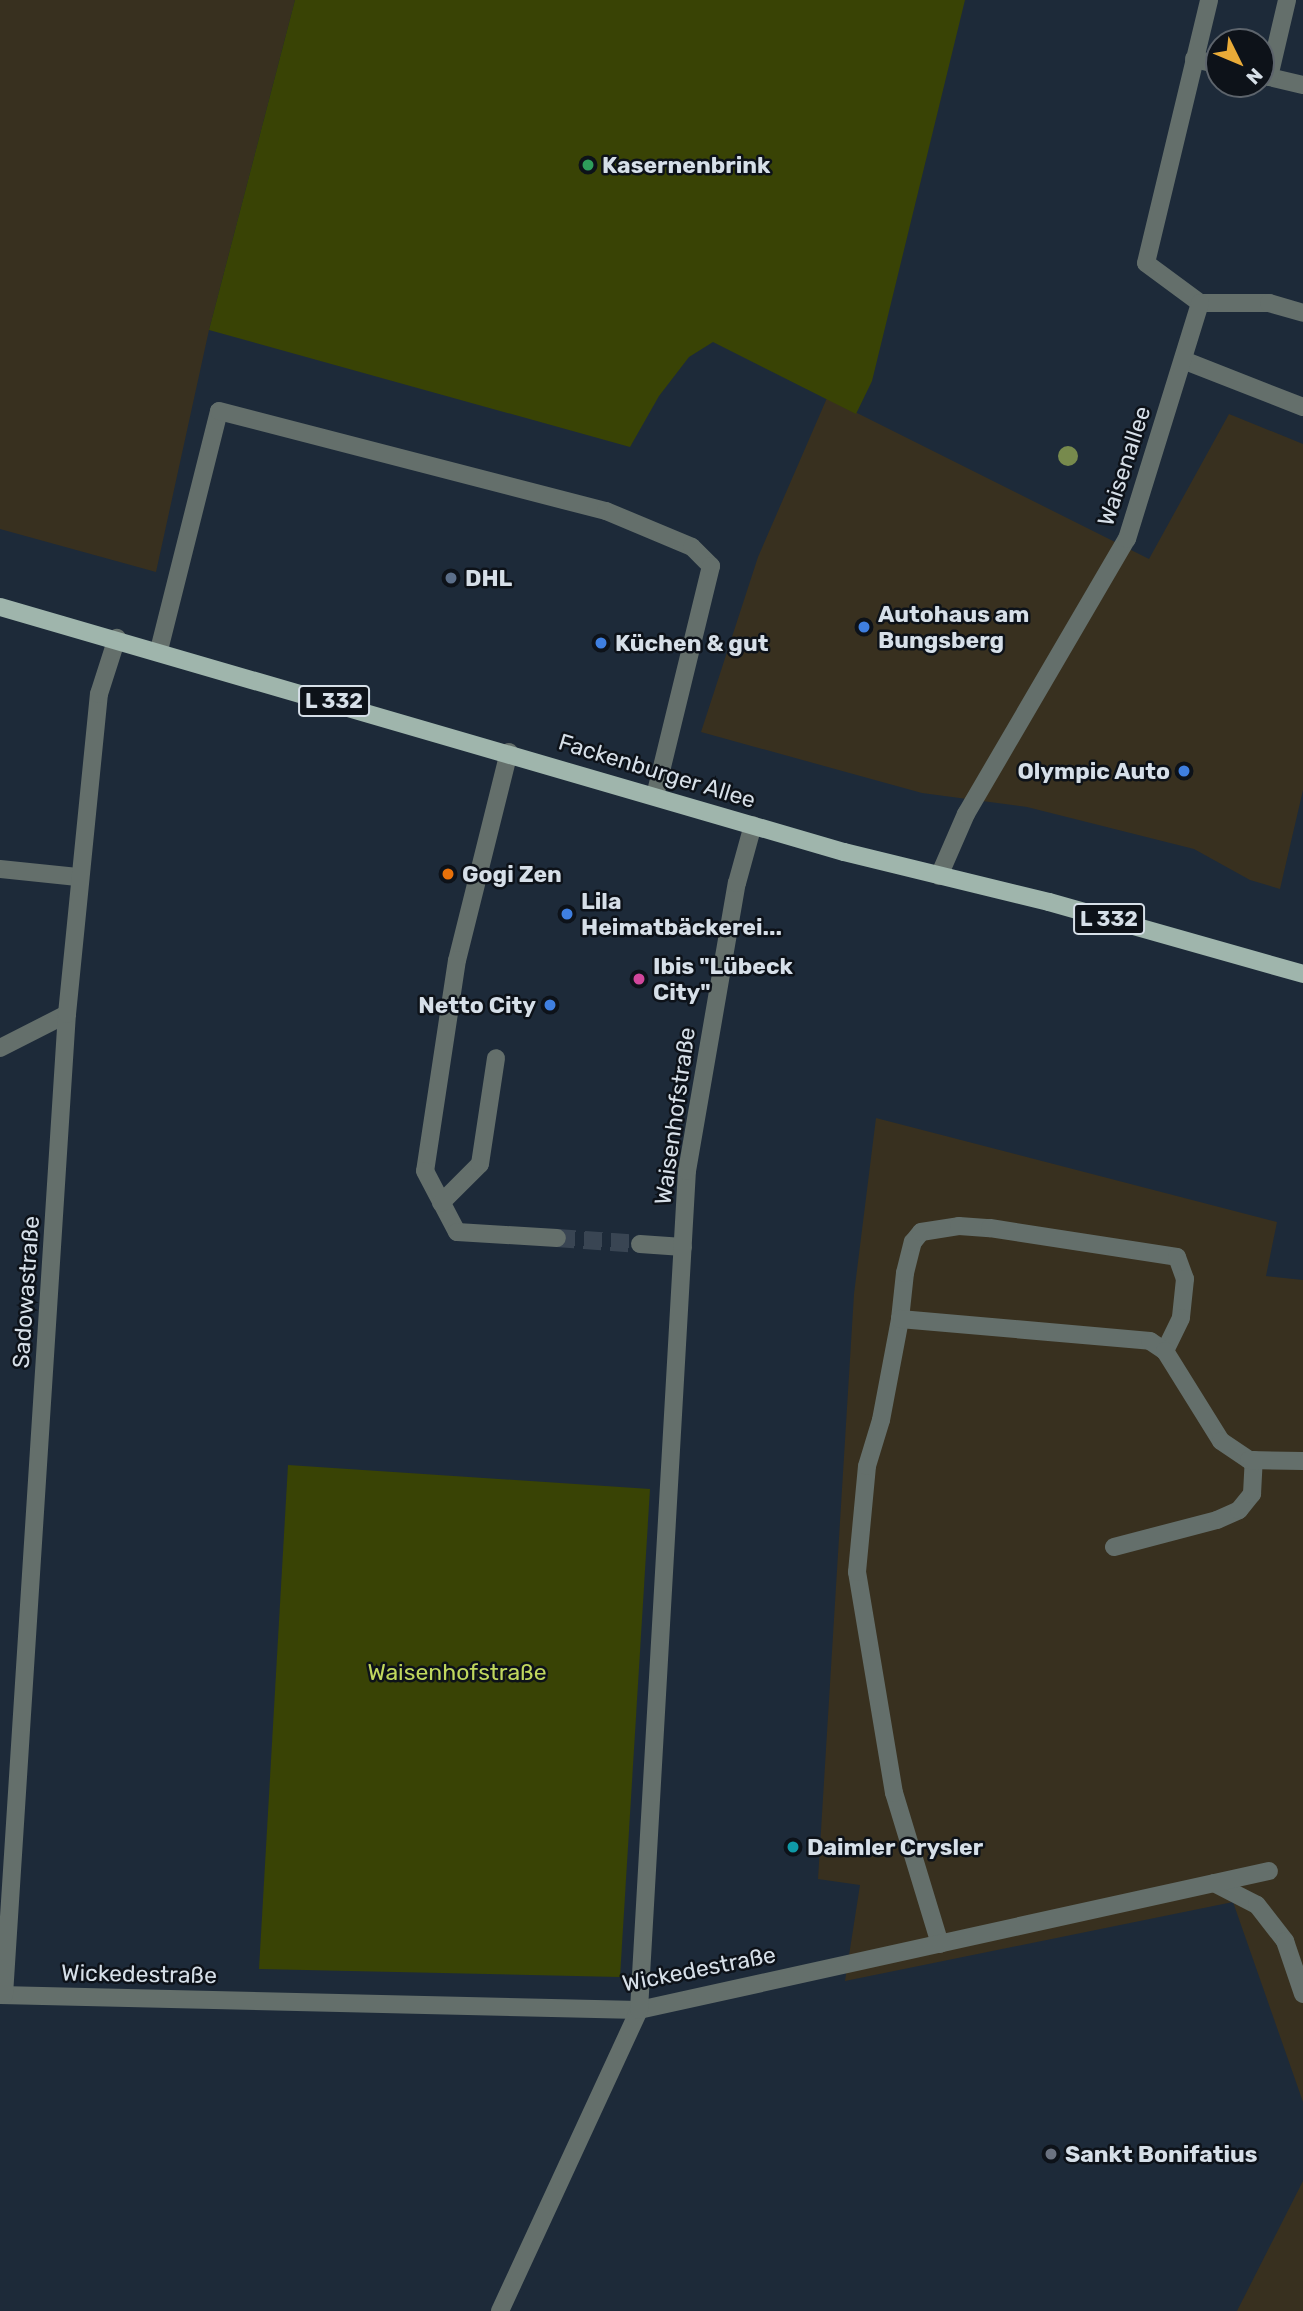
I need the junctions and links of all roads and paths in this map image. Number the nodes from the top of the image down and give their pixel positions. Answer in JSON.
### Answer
{"nodes":[{"id":1,"x":1209,"y":0,"type":"edge"},
{"id":2,"x":1287,"y":0,"type":"edge"},
{"id":3,"x":1275,"y":41,"type":"edge"},
{"id":4,"x":1195,"y":59,"type":"junction"},
{"id":5,"x":1205,"y":62,"type":"edge"},
{"id":6,"x":1275,"y":78,"type":"edge"},
{"id":7,"x":1303,"y":85,"type":"edge"},
{"id":8,"x":1200,"y":303,"type":"junction"},
{"id":9,"x":1303,"y":313,"type":"edge"},
{"id":10,"x":1183,"y":360,"type":"junction"},
{"id":11,"x":1303,"y":407,"type":"edge"},
{"id":12,"x":0,"y":607,"type":"edge"},
{"id":13,"x":117,"y":638,"type":"junction"},
{"id":14,"x":159,"y":650,"type":"junction"},
{"id":15,"x":509,"y":752,"type":"junction"},
{"id":16,"x":655,"y":795,"type":"junction"},
{"id":17,"x":753,"y":825,"type":"junction"},
{"id":18,"x":0,"y":869,"type":"edge"},
{"id":19,"x":939,"y":876,"type":"junction"},
{"id":20,"x":78,"y":877,"type":"junction"},
{"id":21,"x":1303,"y":974,"type":"edge"},
{"id":22,"x":67,"y":1014,"type":"junction"},
{"id":23,"x":0,"y":1048,"type":"edge"},
{"id":24,"x":496,"y":1058,"type":"dead end"},
{"id":25,"x":441,"y":1203,"type":"junction"},
{"id":26,"x":557,"y":1238,"type":"tunnel mouth"},
{"id":27,"x":640,"y":1244,"type":"tunnel mouth"},
{"id":28,"x":683,"y":1247,"type":"junction"},
{"id":29,"x":900,"y":1319,"type":"junction"},
{"id":30,"x":1165,"y":1351,"type":"junction"},
{"id":31,"x":1254,"y":1460,"type":"junction"},
{"id":32,"x":1303,"y":1461,"type":"edge"},
{"id":33,"x":1114,"y":1547,"type":"dead end"},
{"id":34,"x":1269,"y":1871,"type":"dead end"},
{"id":35,"x":1213,"y":1883,"type":"junction"},
{"id":36,"x":940,"y":1944,"type":"junction"},
{"id":37,"x":1303,"y":1994,"type":"edge"},
{"id":38,"x":2,"y":1995,"type":"edge"},
{"id":39,"x":639,"y":2010,"type":"junction"},
{"id":40,"x":500,"y":2311,"type":"edge"}],
"edges":[{"from":1,"to":4,"type":"street"},
{"from":2,"to":3,"type":"street"},
{"from":4,"to":5,"type":"street"},
{"from":4,"to":8,"type":"street"},
{"from":6,"to":7,"type":"street"},
{"from":8,"to":9,"type":"street"},
{"from":8,"to":10,"type":"street","name":"Waisenallee"},
{"from":10,"to":11,"type":"street"},
{"from":10,"to":19,"type":"street","name":"Waisenallee"},
{"from":12,"to":13,"type":"main road","name":"Fackenburger Allee","number":"L 332"},
{"from":13,"to":14,"type":"main road","name":"Fackenburger Allee","number":"L 332"},
{"from":13,"to":20,"type":"street","name":"Sadowastraße"},
{"from":14,"to":15,"type":"main road","name":"Fackenburger Allee","number":"L 332"},
{"from":14,"to":16,"type":"street"},
{"from":15,"to":16,"type":"main road","name":"Fackenburger Allee","number":"L 332"},
{"from":15,"to":25,"type":"street"},
{"from":16,"to":17,"type":"main road","name":"Fackenburger Allee","number":"L 332"},
{"from":17,"to":19,"type":"main road","name":"Fackenburger Allee","number":"L 332"},
{"from":17,"to":28,"type":"street","name":"Waisenhofstraße"},
{"from":18,"to":20,"type":"street"},
{"from":19,"to":21,"type":"main road","name":"Fackenburger Allee","number":"L 332"},
{"from":20,"to":22,"type":"street","name":"Sadowastraße"},
{"from":22,"to":23,"type":"street"},
{"from":22,"to":38,"type":"street","name":"Sadowastraße"},
{"from":24,"to":25,"type":"street"},
{"from":25,"to":26,"type":"street"},
{"from":27,"to":28,"type":"street"},
{"from":28,"to":39,"type":"street","name":"Waisenhofstraße"},
{"from":29,"to":30,"type":"street"},
{"from":29,"to":30,"type":"street"},
{"from":29,"to":36,"type":"street"},
{"from":30,"to":31,"type":"street"},
{"from":31,"to":32,"type":"street"},
{"from":31,"to":33,"type":"street"},
{"from":34,"to":35,"type":"street","name":"Wickedestraße"},
{"from":35,"to":36,"type":"street","name":"Wickedestraße"},
{"from":35,"to":37,"type":"street"},
{"from":36,"to":39,"type":"street","name":"Wickedestraße"},
{"from":38,"to":39,"type":"street","name":"Wickedestraße"},
{"from":39,"to":40,"type":"street","name":"Waisenhofstraße"}]}
